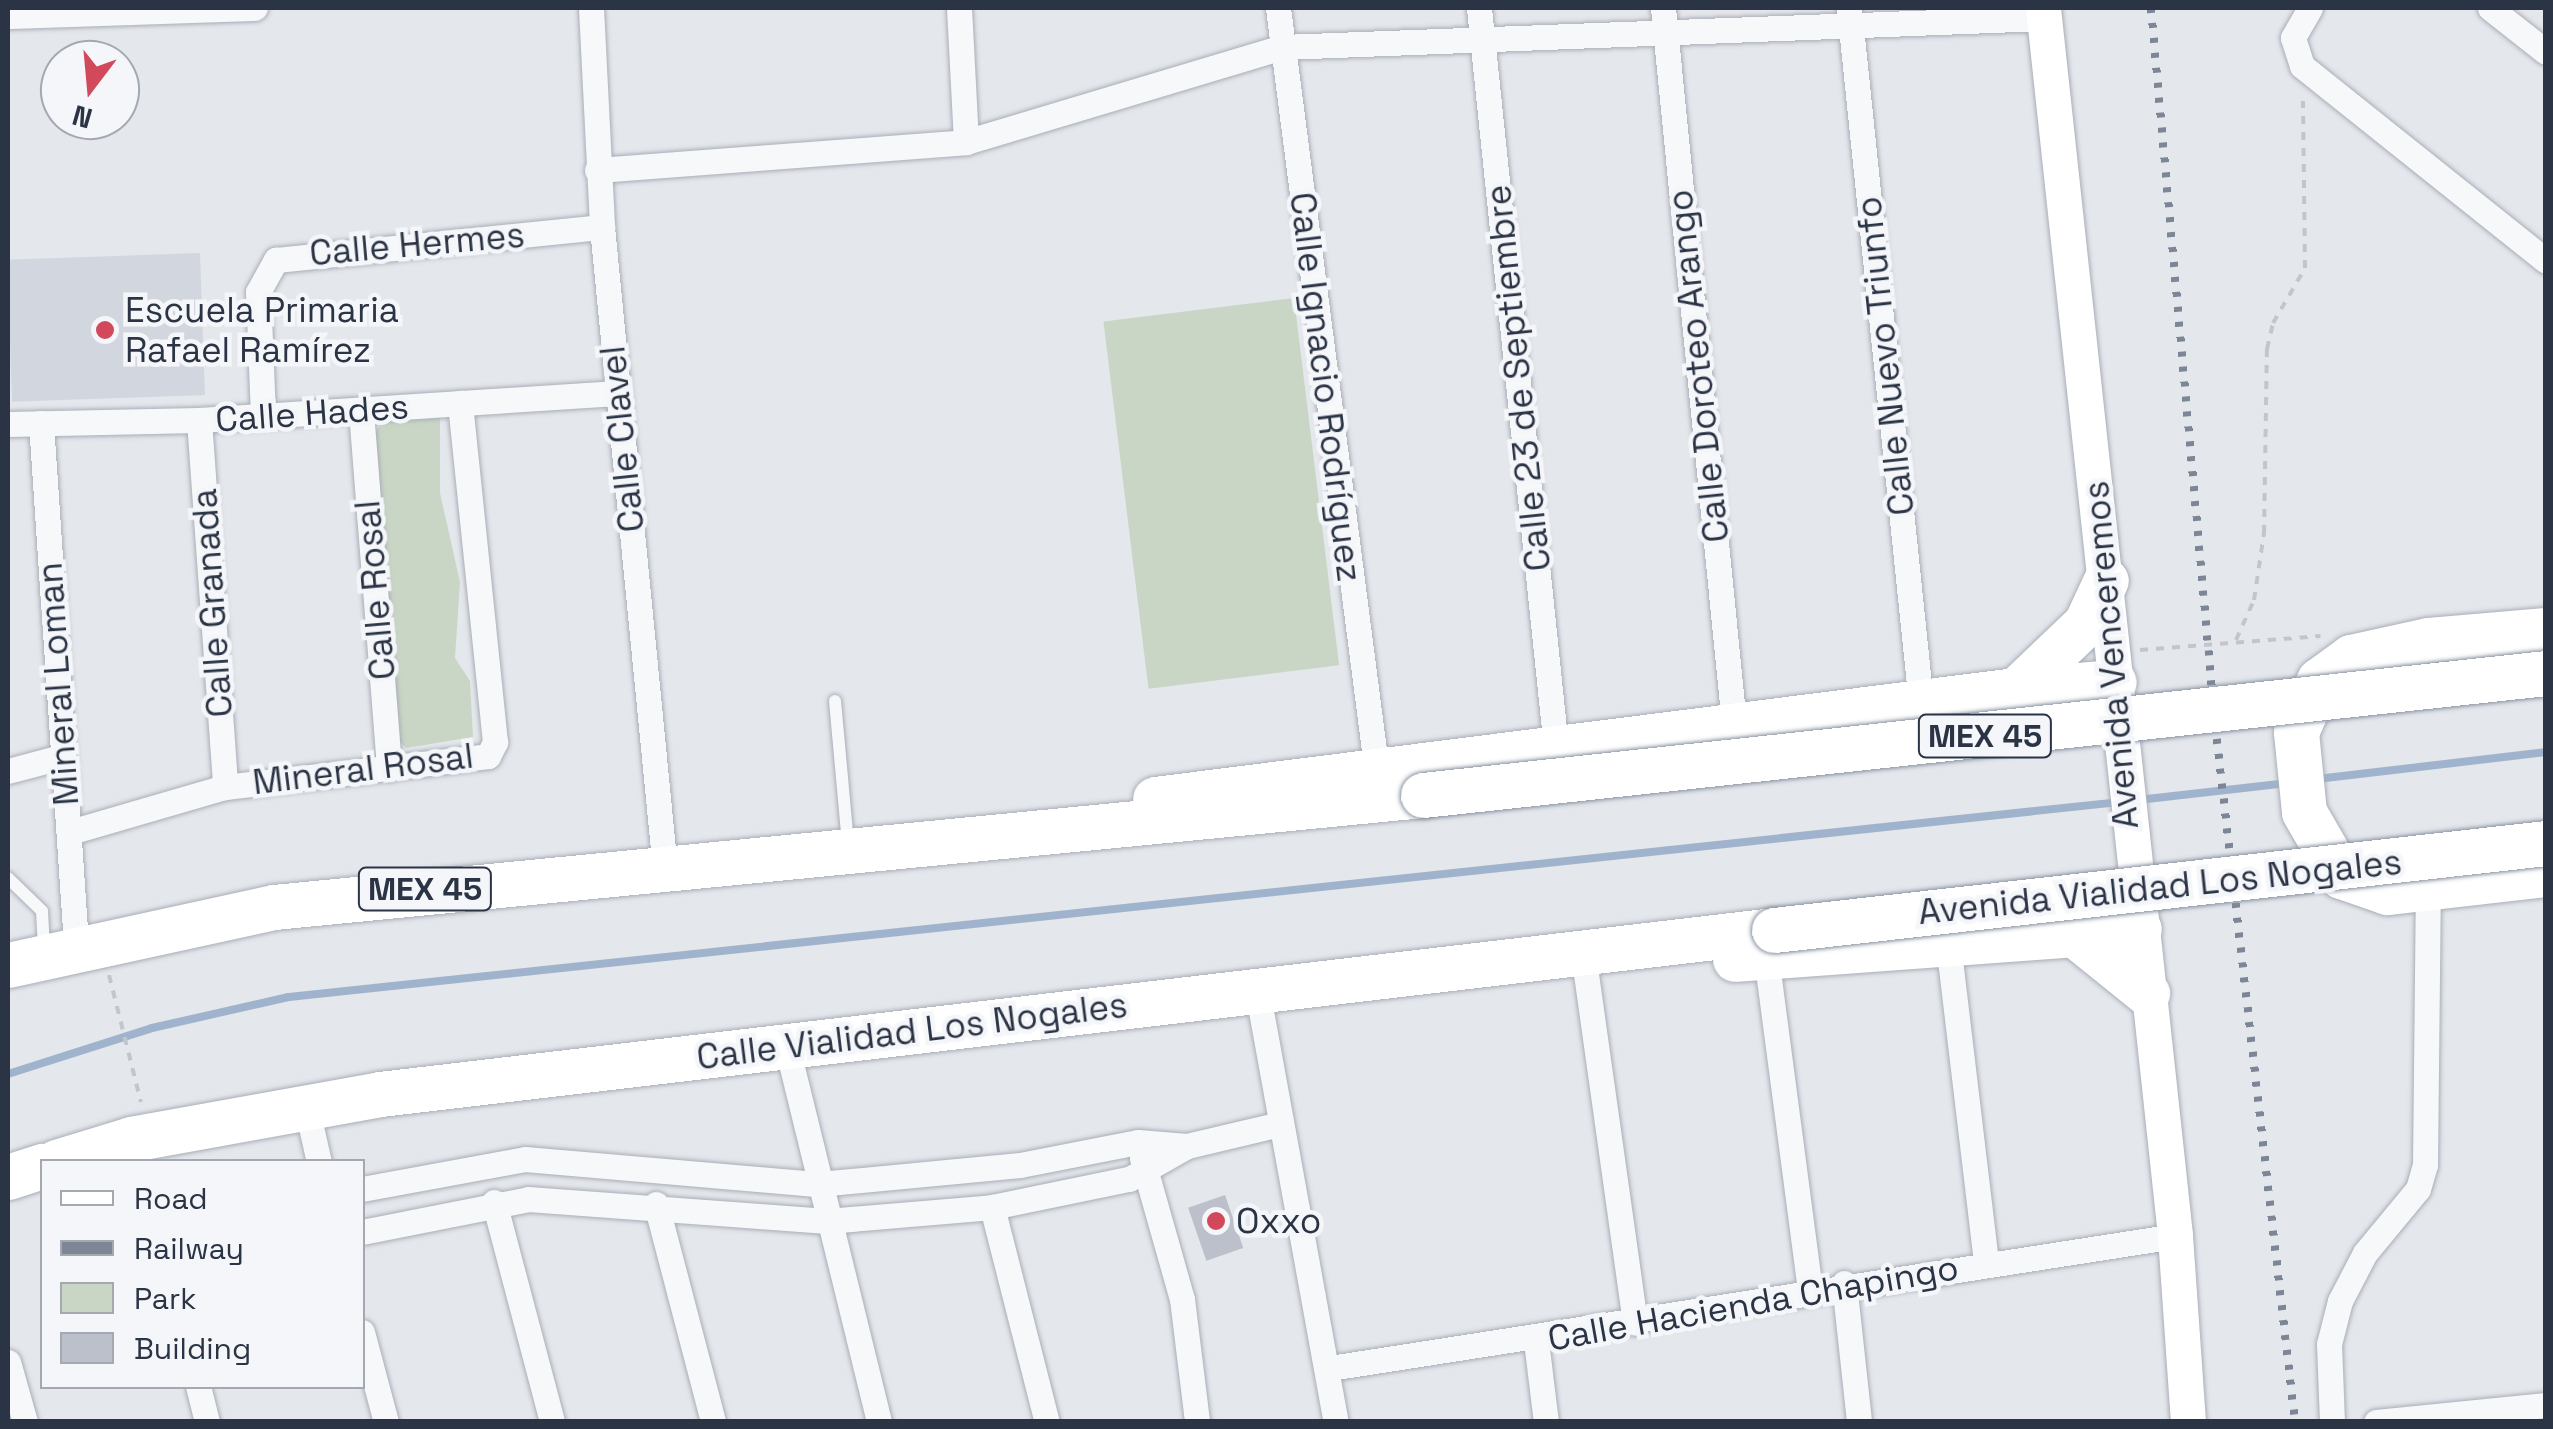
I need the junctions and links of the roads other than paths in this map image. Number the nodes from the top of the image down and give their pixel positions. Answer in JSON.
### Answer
{"nodes":[{"id":1,"x":254,"y":8,"type":"edge"},
{"id":2,"x":591,"y":8,"type":"edge"},
{"id":3,"x":960,"y":8,"type":"edge"},
{"id":4,"x":1278,"y":8,"type":"edge"},
{"id":5,"x":1479,"y":8,"type":"edge"},
{"id":6,"x":1662,"y":8,"type":"edge"},
{"id":7,"x":2308,"y":9,"type":"edge"},
{"id":8,"x":2044,"y":13,"type":"edge"},
{"id":9,"x":2507,"y":13,"type":"edge"},
{"id":10,"x":8,"y":16,"type":"edge"},
{"id":11,"x":1850,"y":17,"type":"edge"},
{"id":12,"x":1482,"y":34,"type":"junction"},
{"id":13,"x":1665,"y":34,"type":"junction"},
{"id":14,"x":1282,"y":47,"type":"junction"},
{"id":15,"x":2546,"y":52,"type":"edge"},
{"id":16,"x":966,"y":142,"type":"junction"},
{"id":17,"x":597,"y":170,"type":"junction"},
{"id":18,"x":602,"y":227,"type":"junction"},
{"id":19,"x":2546,"y":261,"type":"edge"},
{"id":20,"x":617,"y":393,"type":"junction"},
{"id":21,"x":460,"y":403,"type":"junction"},
{"id":22,"x":361,"y":411,"type":"junction"},
{"id":23,"x":263,"y":416,"type":"junction"},
{"id":24,"x":198,"y":420,"type":"junction"},
{"id":25,"x":40,"y":423,"type":"junction"},
{"id":26,"x":8,"y":424,"type":"edge"},
{"id":27,"x":2106,"y":580,"type":"junction"},
{"id":28,"x":2546,"y":630,"type":"edge"},
{"id":29,"x":2112,"y":668,"type":"junction"},
{"id":30,"x":2546,"y":673,"type":"edge"},
{"id":31,"x":2016,"y":690,"type":"junction"},
{"id":32,"x":836,"y":701,"type":"dead end"},
{"id":33,"x":1921,"y":704,"type":"junction"},
{"id":34,"x":1734,"y":724,"type":"junction"},
{"id":35,"x":1556,"y":748,"type":"junction"},
{"id":36,"x":61,"y":757,"type":"junction"},
{"id":37,"x":1376,"y":766,"type":"junction"},
{"id":38,"x":389,"y":769,"type":"junction"},
{"id":39,"x":8,"y":771,"type":"edge"},
{"id":40,"x":225,"y":787,"type":"junction"},
{"id":41,"x":1086,"y":827,"type":"junction"},
{"id":42,"x":70,"y":832,"type":"junction"},
{"id":43,"x":2546,"y":843,"type":"edge"},
{"id":44,"x":848,"y":850,"type":"junction"},
{"id":45,"x":664,"y":870,"type":"junction"},
{"id":46,"x":2546,"y":874,"type":"edge"},
{"id":47,"x":8,"y":878,"type":"edge"},
{"id":48,"x":2428,"y":889,"type":"junction"},
{"id":49,"x":2139,"y":928,"type":"junction"},
{"id":50,"x":2074,"y":934,"type":"junction"},
{"id":51,"x":1770,"y":943,"type":"junction"},
{"id":52,"x":1948,"y":943,"type":"junction"},
{"id":53,"x":58,"y":955,"type":"edge"},
{"id":54,"x":1586,"y":974,"type":"junction"},
{"id":55,"x":2147,"y":993,"type":"junction"},
{"id":56,"x":1261,"y":1011,"type":"junction"},
{"id":57,"x":1032,"y":1016,"type":"junction"},
{"id":58,"x":786,"y":1047,"type":"junction"},
{"id":59,"x":306,"y":1104,"type":"junction"},
{"id":60,"x":1280,"y":1124,"type":"junction"},
{"id":61,"x":137,"y":1136,"type":"edge"},
{"id":62,"x":1138,"y":1142,"type":"junction"},
{"id":63,"x":1187,"y":1146,"type":"junction"},
{"id":64,"x":65,"y":1159,"type":"edge"},
{"id":65,"x":319,"y":1159,"type":"edge"},
{"id":66,"x":40,"y":1167,"type":"edge"},
{"id":67,"x":1146,"y":1172,"type":"junction"},
{"id":68,"x":8,"y":1177,"type":"edge"},
{"id":69,"x":820,"y":1184,"type":"junction"},
{"id":70,"x":365,"y":1188,"type":"edge"},
{"id":71,"x":494,"y":1202,"type":"junction"},
{"id":72,"x":656,"y":1204,"type":"junction"},
{"id":73,"x":992,"y":1207,"type":"junction"},
{"id":74,"x":827,"y":1220,"type":"junction"},
{"id":75,"x":365,"y":1231,"type":"edge"},
{"id":76,"x":2176,"y":1236,"type":"junction"},
{"id":77,"x":1986,"y":1263,"type":"junction"},
{"id":78,"x":1844,"y":1284,"type":"junction"},
{"id":79,"x":1810,"y":1290,"type":"junction"},
{"id":80,"x":1635,"y":1323,"type":"junction"},
{"id":81,"x":1536,"y":1341,"type":"junction"},
{"id":82,"x":365,"y":1343,"type":"edge"},
{"id":83,"x":8,"y":1362,"type":"edge"},
{"id":84,"x":1330,"y":1368,"type":"junction"},
{"id":85,"x":199,"y":1389,"type":"edge"},
{"id":86,"x":2546,"y":1405,"type":"edge"},
{"id":87,"x":2494,"y":1416,"type":"edge"},
{"id":88,"x":24,"y":1422,"type":"edge"},
{"id":89,"x":207,"y":1422,"type":"edge"},
{"id":90,"x":386,"y":1422,"type":"edge"},
{"id":91,"x":552,"y":1422,"type":"edge"},
{"id":92,"x":713,"y":1422,"type":"edge"},
{"id":93,"x":879,"y":1422,"type":"edge"},
{"id":94,"x":1047,"y":1422,"type":"edge"},
{"id":95,"x":1198,"y":1422,"type":"edge"},
{"id":96,"x":1336,"y":1422,"type":"edge"},
{"id":97,"x":1546,"y":1422,"type":"edge"},
{"id":98,"x":1859,"y":1422,"type":"edge"},
{"id":99,"x":2188,"y":1422,"type":"edge"},
{"id":100,"x":2332,"y":1422,"type":"edge"},
{"id":101,"x":2376,"y":1422,"type":"edge"}],
"edges":[{"from":1,"to":10,"type":"street"},
{"from":2,"to":17,"type":"street","name":"Calle Clavel"},
{"from":3,"to":16,"type":"street"},
{"from":4,"to":14,"type":"street","name":"Calle Ignacio Rodríguez"},
{"from":5,"to":12,"type":"street","name":"Calle 23 de Septiembre"},
{"from":6,"to":13,"type":"street","name":"Calle Doroteo Arango"},
{"from":7,"to":19,"type":"street"},
{"from":8,"to":11,"type":"street"},
{"from":8,"to":27,"type":"street","name":"Avenida Venceremos"},
{"from":9,"to":15,"type":"street"},
{"from":11,"to":13,"type":"street"},
{"from":11,"to":33,"type":"street","name":"Calle Nuevo Triunfo"},
{"from":12,"to":13,"type":"street"},
{"from":12,"to":14,"type":"street"},
{"from":12,"to":35,"type":"street","name":"Calle 23 de Septiembre"},
{"from":13,"to":34,"type":"street","name":"Calle Doroteo Arango"},
{"from":14,"to":16,"type":"street"},
{"from":14,"to":37,"type":"street","name":"Calle Ignacio Rodríguez"},
{"from":16,"to":17,"type":"street"},
{"from":17,"to":18,"type":"street","name":"Calle Clavel"},
{"from":18,"to":20,"type":"street","name":"Calle Clavel"},
{"from":18,"to":23,"type":"street","name":"Calle Hermes"},
{"from":20,"to":21,"type":"street","name":"Calle Hades"},
{"from":20,"to":45,"type":"street","name":"Calle Clavel"},
{"from":21,"to":22,"type":"street","name":"Calle Hades"},
{"from":21,"to":38,"type":"street","name":"Mineral Rosal"},
{"from":22,"to":23,"type":"street","name":"Calle Hades"},
{"from":22,"to":38,"type":"street","name":"Calle Rosal"},
{"from":23,"to":24,"type":"street","name":"Calle Hades"},
{"from":24,"to":25,"type":"street","name":"Calle Hades"},
{"from":24,"to":40,"type":"street","name":"Calle Granada"},
{"from":25,"to":26,"type":"street","name":"Calle Hades"},
{"from":25,"to":36,"type":"street","name":"Mineral Loman"},
{"from":27,"to":29,"type":"street","name":"Avenida Venceremos"},
{"from":27,"to":31,"type":"highway"},
{"from":28,"to":48,"type":"highway"},
{"from":29,"to":31,"type":"highway"},
{"from":29,"to":49,"type":"street","name":"Avenida Venceremos"},
{"from":30,"to":41,"type":"highway","number":"MEX 45","bridge":true},
{"from":31,"to":33,"type":"highway"},
{"from":32,"to":44,"type":"lane"},
{"from":33,"to":34,"type":"highway"},
{"from":34,"to":35,"type":"highway"},
{"from":35,"to":37,"type":"highway"},
{"from":36,"to":39,"type":"street"},
{"from":36,"to":42,"type":"street","name":"Mineral Loman"},
{"from":37,"to":41,"type":"highway"},
{"from":38,"to":40,"type":"street","name":"Mineral Rosal"},
{"from":40,"to":42,"type":"street","name":"Mineral Rosal"},
{"from":41,"to":44,"type":"highway","number":"MEX 45"},
{"from":42,"to":53,"type":"street","name":"Mineral Loman"},
{"from":43,"to":51,"type":"highway","name":"Avenida Vialidad Los Nogales","bridge":true},
{"from":44,"to":45,"type":"highway","number":"MEX 45"},
{"from":45,"to":53,"type":"highway","number":"MEX 45"},
{"from":46,"to":48,"type":"highway"},
{"from":47,"to":53,"type":"lane"},
{"from":48,"to":100,"type":"street"},
{"from":49,"to":50,"type":"highway"},
{"from":49,"to":55,"type":"street","name":"Avenida Venceremos"},
{"from":50,"to":52,"type":"highway"},
{"from":50,"to":55,"type":"highway"},
{"from":51,"to":52,"type":"highway"},
{"from":51,"to":54,"type":"highway"},
{"from":51,"to":57,"type":"highway","name":"Calle Vialidad Los Nogales"},
{"from":51,"to":79,"type":"street"},
{"from":52,"to":77,"type":"street"},
{"from":54,"to":56,"type":"highway"},
{"from":54,"to":80,"type":"street"},
{"from":55,"to":76,"type":"street","name":"Avenida Venceremos"},
{"from":56,"to":57,"type":"highway"},
{"from":56,"to":60,"type":"street"},
{"from":57,"to":58,"type":"highway","name":"Calle Vialidad Los Nogales"},
{"from":58,"to":59,"type":"highway","name":"Calle Vialidad Los Nogales"},
{"from":58,"to":69,"type":"street"},
{"from":59,"to":61,"type":"highway","name":"Calle Vialidad Los Nogales"},
{"from":59,"to":65,"type":"street"},
{"from":60,"to":63,"type":"street"},
{"from":60,"to":84,"type":"street"},
{"from":61,"to":64,"type":"highway","name":"Calle Vialidad Los Nogales"},
{"from":62,"to":63,"type":"street"},
{"from":62,"to":67,"type":"street"},
{"from":62,"to":69,"type":"street"},
{"from":63,"to":67,"type":"street"},
{"from":66,"to":68,"type":"highway"},
{"from":67,"to":73,"type":"street"},
{"from":67,"to":95,"type":"street"},
{"from":69,"to":70,"type":"street"},
{"from":69,"to":74,"type":"street"},
{"from":71,"to":72,"type":"street"},
{"from":71,"to":75,"type":"street"},
{"from":71,"to":91,"type":"street"},
{"from":72,"to":74,"type":"street"},
{"from":72,"to":92,"type":"street"},
{"from":73,"to":74,"type":"street"},
{"from":73,"to":94,"type":"street"},
{"from":74,"to":93,"type":"street"},
{"from":76,"to":77,"type":"street","name":"Calle Hacienda Chapingo"},
{"from":76,"to":99,"type":"street","name":"Avenida Venceremos"},
{"from":77,"to":78,"type":"street","name":"Calle Hacienda Chapingo"},
{"from":78,"to":79,"type":"street","name":"Calle Hacienda Chapingo"},
{"from":78,"to":98,"type":"street"},
{"from":79,"to":80,"type":"street","name":"Calle Hacienda Chapingo"},
{"from":80,"to":81,"type":"street","name":"Calle Hacienda Chapingo"},
{"from":81,"to":84,"type":"street","name":"Calle Hacienda Chapingo"},
{"from":81,"to":97,"type":"street"},
{"from":82,"to":90,"type":"street"},
{"from":83,"to":88,"type":"street"},
{"from":84,"to":96,"type":"street"},
{"from":85,"to":89,"type":"street"},
{"from":86,"to":87,"type":"street"},
{"from":87,"to":101,"type":"street"}]}
